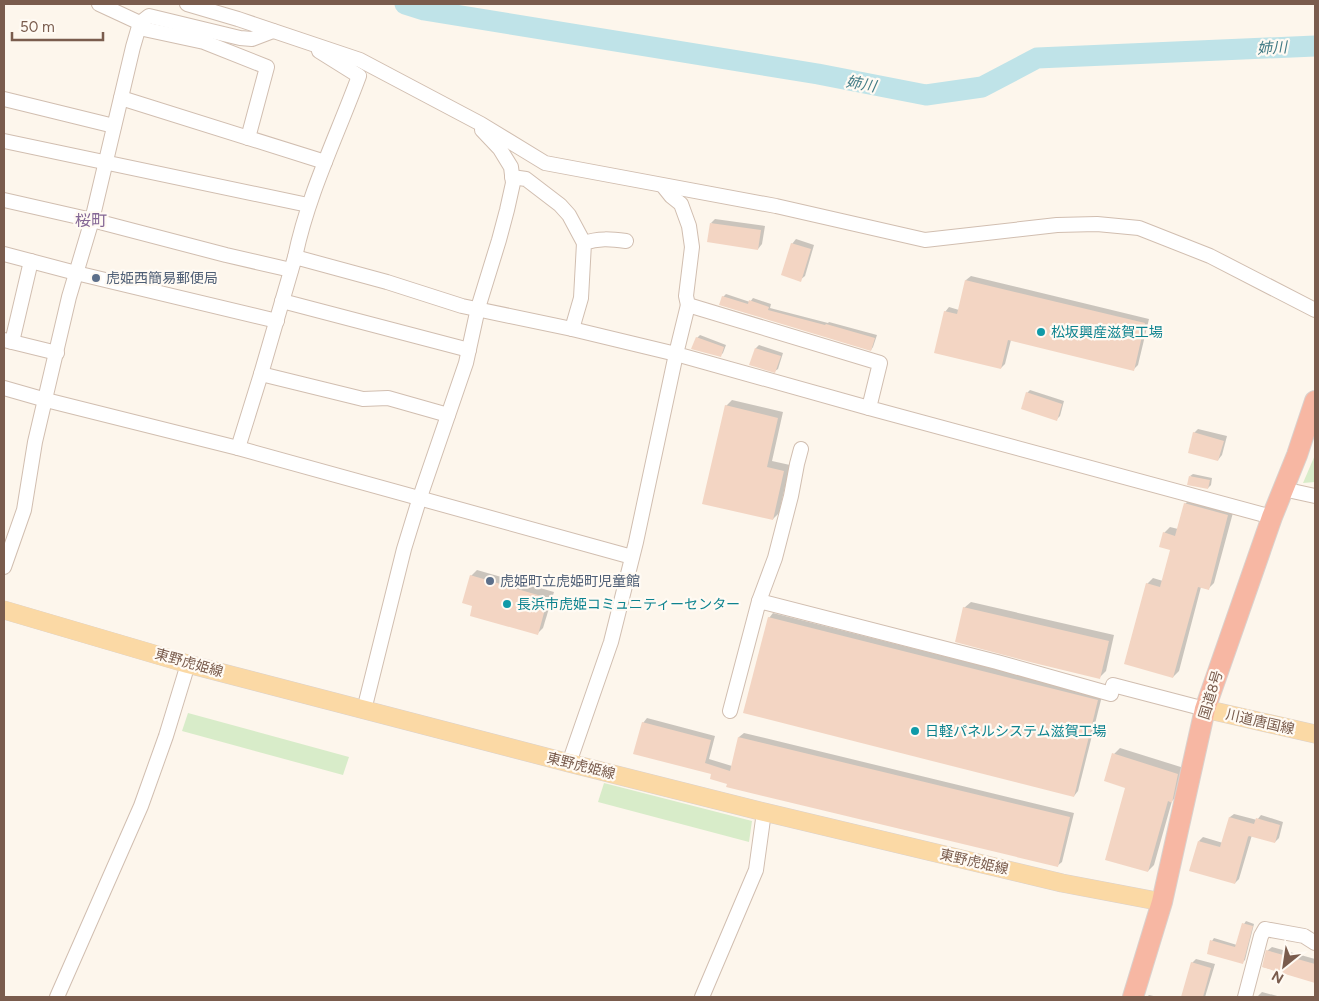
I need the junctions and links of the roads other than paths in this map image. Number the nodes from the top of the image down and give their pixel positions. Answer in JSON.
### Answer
{"nodes":[{"id":1,"x":99,"y":4,"type":"edge"},
{"id":2,"x":187,"y":4,"type":"edge"},
{"id":3,"x":139,"y":25,"type":"junction"},
{"id":4,"x":273,"y":31,"type":"junction"},
{"id":5,"x":305,"y":41,"type":"junction"},
{"id":6,"x":121,"y":98,"type":"junction"},
{"id":7,"x":4,"y":99,"type":"edge"},
{"id":8,"x":474,"y":120,"type":"junction"},
{"id":9,"x":114,"y":126,"type":"junction"},
{"id":10,"x":248,"y":138,"type":"junction"},
{"id":11,"x":4,"y":141,"type":"edge"},
{"id":12,"x":106,"y":162,"type":"junction"},
{"id":13,"x":325,"y":162,"type":"junction"},
{"id":14,"x":512,"y":177,"type":"junction"},
{"id":15,"x":664,"y":186,"type":"junction"},
{"id":16,"x":4,"y":200,"type":"edge"},
{"id":17,"x":308,"y":205,"type":"junction"},
{"id":18,"x":92,"y":220,"type":"junction"},
{"id":19,"x":626,"y":241,"type":"dead end"},
{"id":20,"x":584,"y":242,"type":"junction"},
{"id":21,"x":4,"y":254,"type":"edge"},
{"id":22,"x":31,"y":262,"type":"junction"},
{"id":23,"x":293,"y":263,"type":"junction"},
{"id":24,"x":76,"y":273,"type":"junction"},
{"id":25,"x":282,"y":302,"type":"junction"},
{"id":26,"x":688,"y":305,"type":"junction"},
{"id":27,"x":478,"y":308,"type":"junction"},
{"id":28,"x":1315,"y":310,"type":"edge"},
{"id":29,"x":277,"y":321,"type":"junction"},
{"id":30,"x":572,"y":329,"type":"junction"},
{"id":31,"x":8,"y":341,"type":"edge"},
{"id":32,"x":469,"y":350,"type":"junction"},
{"id":33,"x":57,"y":353,"type":"junction"},
{"id":34,"x":676,"y":354,"type":"junction"},
{"id":35,"x":261,"y":374,"type":"junction"},
{"id":36,"x":4,"y":388,"type":"edge"},
{"id":37,"x":46,"y":400,"type":"junction"},
{"id":38,"x":1315,"y":401,"type":"edge"},
{"id":39,"x":869,"y":408,"type":"junction"},
{"id":40,"x":448,"y":415,"type":"junction"},
{"id":41,"x":238,"y":448,"type":"junction"},
{"id":42,"x":802,"y":449,"type":"dead end"},
{"id":43,"x":1283,"y":489,"type":"junction"},
{"id":44,"x":1315,"y":496,"type":"edge"},
{"id":45,"x":420,"y":497,"type":"junction"},
{"id":46,"x":1272,"y":517,"type":"junction"},
{"id":47,"x":632,"y":557,"type":"junction"},
{"id":48,"x":4,"y":568,"type":"edge"},
{"id":49,"x":758,"y":601,"type":"junction"},
{"id":50,"x":4,"y":610,"type":"edge"},
{"id":51,"x":188,"y":664,"type":"junction"},
{"id":52,"x":1205,"y":709,"type":"junction"},
{"id":53,"x":364,"y":710,"type":"junction"},
{"id":54,"x":730,"y":711,"type":"dead end"},
{"id":55,"x":1315,"y":734,"type":"edge"},
{"id":56,"x":568,"y":763,"type":"junction"},
{"id":57,"x":764,"y":812,"type":"junction"},
{"id":58,"x":1162,"y":902,"type":"junction"},
{"id":59,"x":1315,"y":943,"type":"edge"},
{"id":60,"x":57,"y":997,"type":"edge"},
{"id":61,"x":702,"y":997,"type":"edge"},
{"id":62,"x":1133,"y":997,"type":"edge"},
{"id":63,"x":1245,"y":997,"type":"edge"}],
"edges":[{"from":1,"to":3,"type":"street"},
{"from":2,"to":4,"type":"street"},
{"from":3,"to":4,"type":"street"},
{"from":3,"to":6,"type":"street"},
{"from":3,"to":10,"type":"street"},
{"from":4,"to":5,"type":"street"},
{"from":5,"to":8,"type":"street"},
{"from":5,"to":13,"type":"street"},
{"from":6,"to":9,"type":"street"},
{"from":6,"to":10,"type":"street"},
{"from":7,"to":9,"type":"street"},
{"from":8,"to":14,"type":"street"},
{"from":8,"to":15,"type":"street"},
{"from":9,"to":12,"type":"street"},
{"from":10,"to":13,"type":"street"},
{"from":11,"to":12,"type":"street"},
{"from":12,"to":17,"type":"street"},
{"from":12,"to":18,"type":"street"},
{"from":13,"to":17,"type":"street"},
{"from":14,"to":20,"type":"street"},
{"from":14,"to":27,"type":"street"},
{"from":15,"to":26,"type":"street"},
{"from":15,"to":28,"type":"street"},
{"from":16,"to":18,"type":"street"},
{"from":17,"to":23,"type":"street"},
{"from":18,"to":23,"type":"street"},
{"from":18,"to":24,"type":"street"},
{"from":19,"to":20,"type":"street"},
{"from":20,"to":30,"type":"street"},
{"from":21,"to":22,"type":"street"},
{"from":22,"to":24,"type":"street"},
{"from":22,"to":31,"type":"street"},
{"from":23,"to":25,"type":"street"},
{"from":23,"to":27,"type":"street"},
{"from":24,"to":29,"type":"street"},
{"from":24,"to":33,"type":"street"},
{"from":25,"to":29,"type":"street"},
{"from":25,"to":32,"type":"street"},
{"from":26,"to":34,"type":"street"},
{"from":26,"to":39,"type":"street"},
{"from":27,"to":30,"type":"street"},
{"from":27,"to":32,"type":"street"},
{"from":29,"to":35,"type":"street"},
{"from":30,"to":34,"type":"street"},
{"from":31,"to":33,"type":"street"},
{"from":32,"to":40,"type":"street"},
{"from":33,"to":37,"type":"street"},
{"from":34,"to":39,"type":"street"},
{"from":34,"to":47,"type":"street"},
{"from":35,"to":40,"type":"street"},
{"from":35,"to":41,"type":"street"},
{"from":36,"to":37,"type":"street"},
{"from":37,"to":41,"type":"street"},
{"from":37,"to":48,"type":"street"},
{"from":38,"to":43,"type":"highway","name":"国道8号"},
{"from":39,"to":46,"type":"street"},
{"from":40,"to":45,"type":"street"},
{"from":41,"to":45,"type":"street"},
{"from":42,"to":49,"type":"street"},
{"from":43,"to":44,"type":"street"},
{"from":43,"to":46,"type":"highway","name":"国道8号"},
{"from":45,"to":47,"type":"street"},
{"from":45,"to":53,"type":"street"},
{"from":46,"to":52,"type":"highway","name":"国道8号"},
{"from":47,"to":56,"type":"street"},
{"from":49,"to":52,"type":"street"},
{"from":49,"to":54,"type":"street"},
{"from":50,"to":51,"type":"main road","name":"東野虎姫線"},
{"from":51,"to":53,"type":"main road","name":"東野虎姫線"},
{"from":51,"to":60,"type":"street"},
{"from":52,"to":55,"type":"main road","name":"川道唐国線"},
{"from":52,"to":58,"type":"highway","name":"国道8号"},
{"from":53,"to":56,"type":"main road","name":"東野虎姫線"},
{"from":56,"to":57,"type":"main road","name":"東野虎姫線"},
{"from":57,"to":58,"type":"main road","name":"東野虎姫線"},
{"from":57,"to":61,"type":"street"},
{"from":58,"to":62,"type":"highway","name":"国道8号"},
{"from":59,"to":63,"type":"street"}]}
